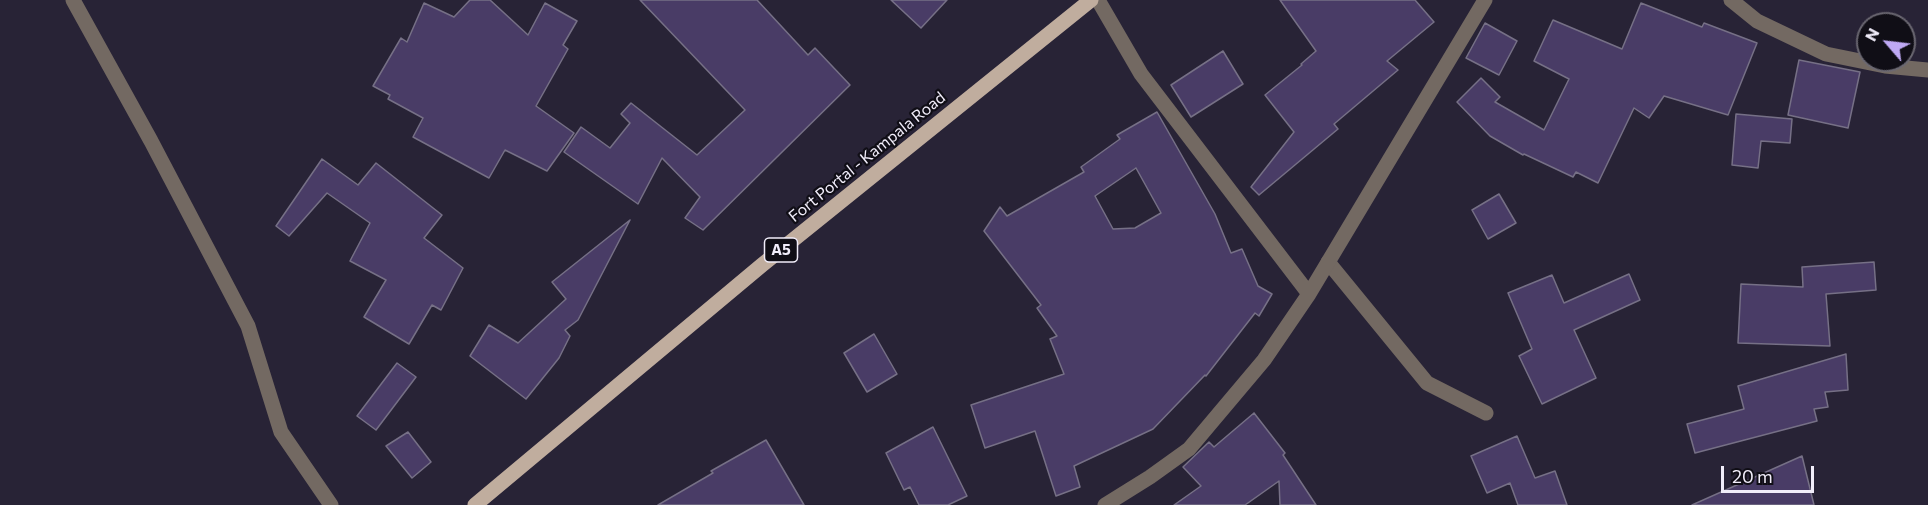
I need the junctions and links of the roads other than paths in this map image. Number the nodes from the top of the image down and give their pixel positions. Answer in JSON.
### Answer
{"nodes":[{"id":1,"x":73,"y":0,"type":"edge"},
{"id":2,"x":1091,"y":0,"type":"edge"},
{"id":3,"x":1098,"y":0,"type":"edge"},
{"id":4,"x":1485,"y":0,"type":"edge"},
{"id":5,"x":1731,"y":0,"type":"edge"},
{"id":6,"x":1928,"y":70,"type":"edge"},
{"id":7,"x":1328,"y":262,"type":"junction"},
{"id":8,"x":1309,"y":294,"type":"junction"},
{"id":9,"x":1486,"y":413,"type":"dead end"},
{"id":10,"x":331,"y":505,"type":"edge"},
{"id":11,"x":475,"y":505,"type":"edge"},
{"id":12,"x":1105,"y":505,"type":"edge"}],
"edges":[{"from":1,"to":10,"type":"street"},
{"from":2,"to":11,"type":"main road","name":"Fort Portal - Kampala Road","number":"A5"},
{"from":3,"to":8,"type":"street"},
{"from":4,"to":7,"type":"street"},
{"from":5,"to":6,"type":"street"},
{"from":7,"to":8,"type":"street"},
{"from":7,"to":9,"type":"street"},
{"from":8,"to":12,"type":"street"}]}
